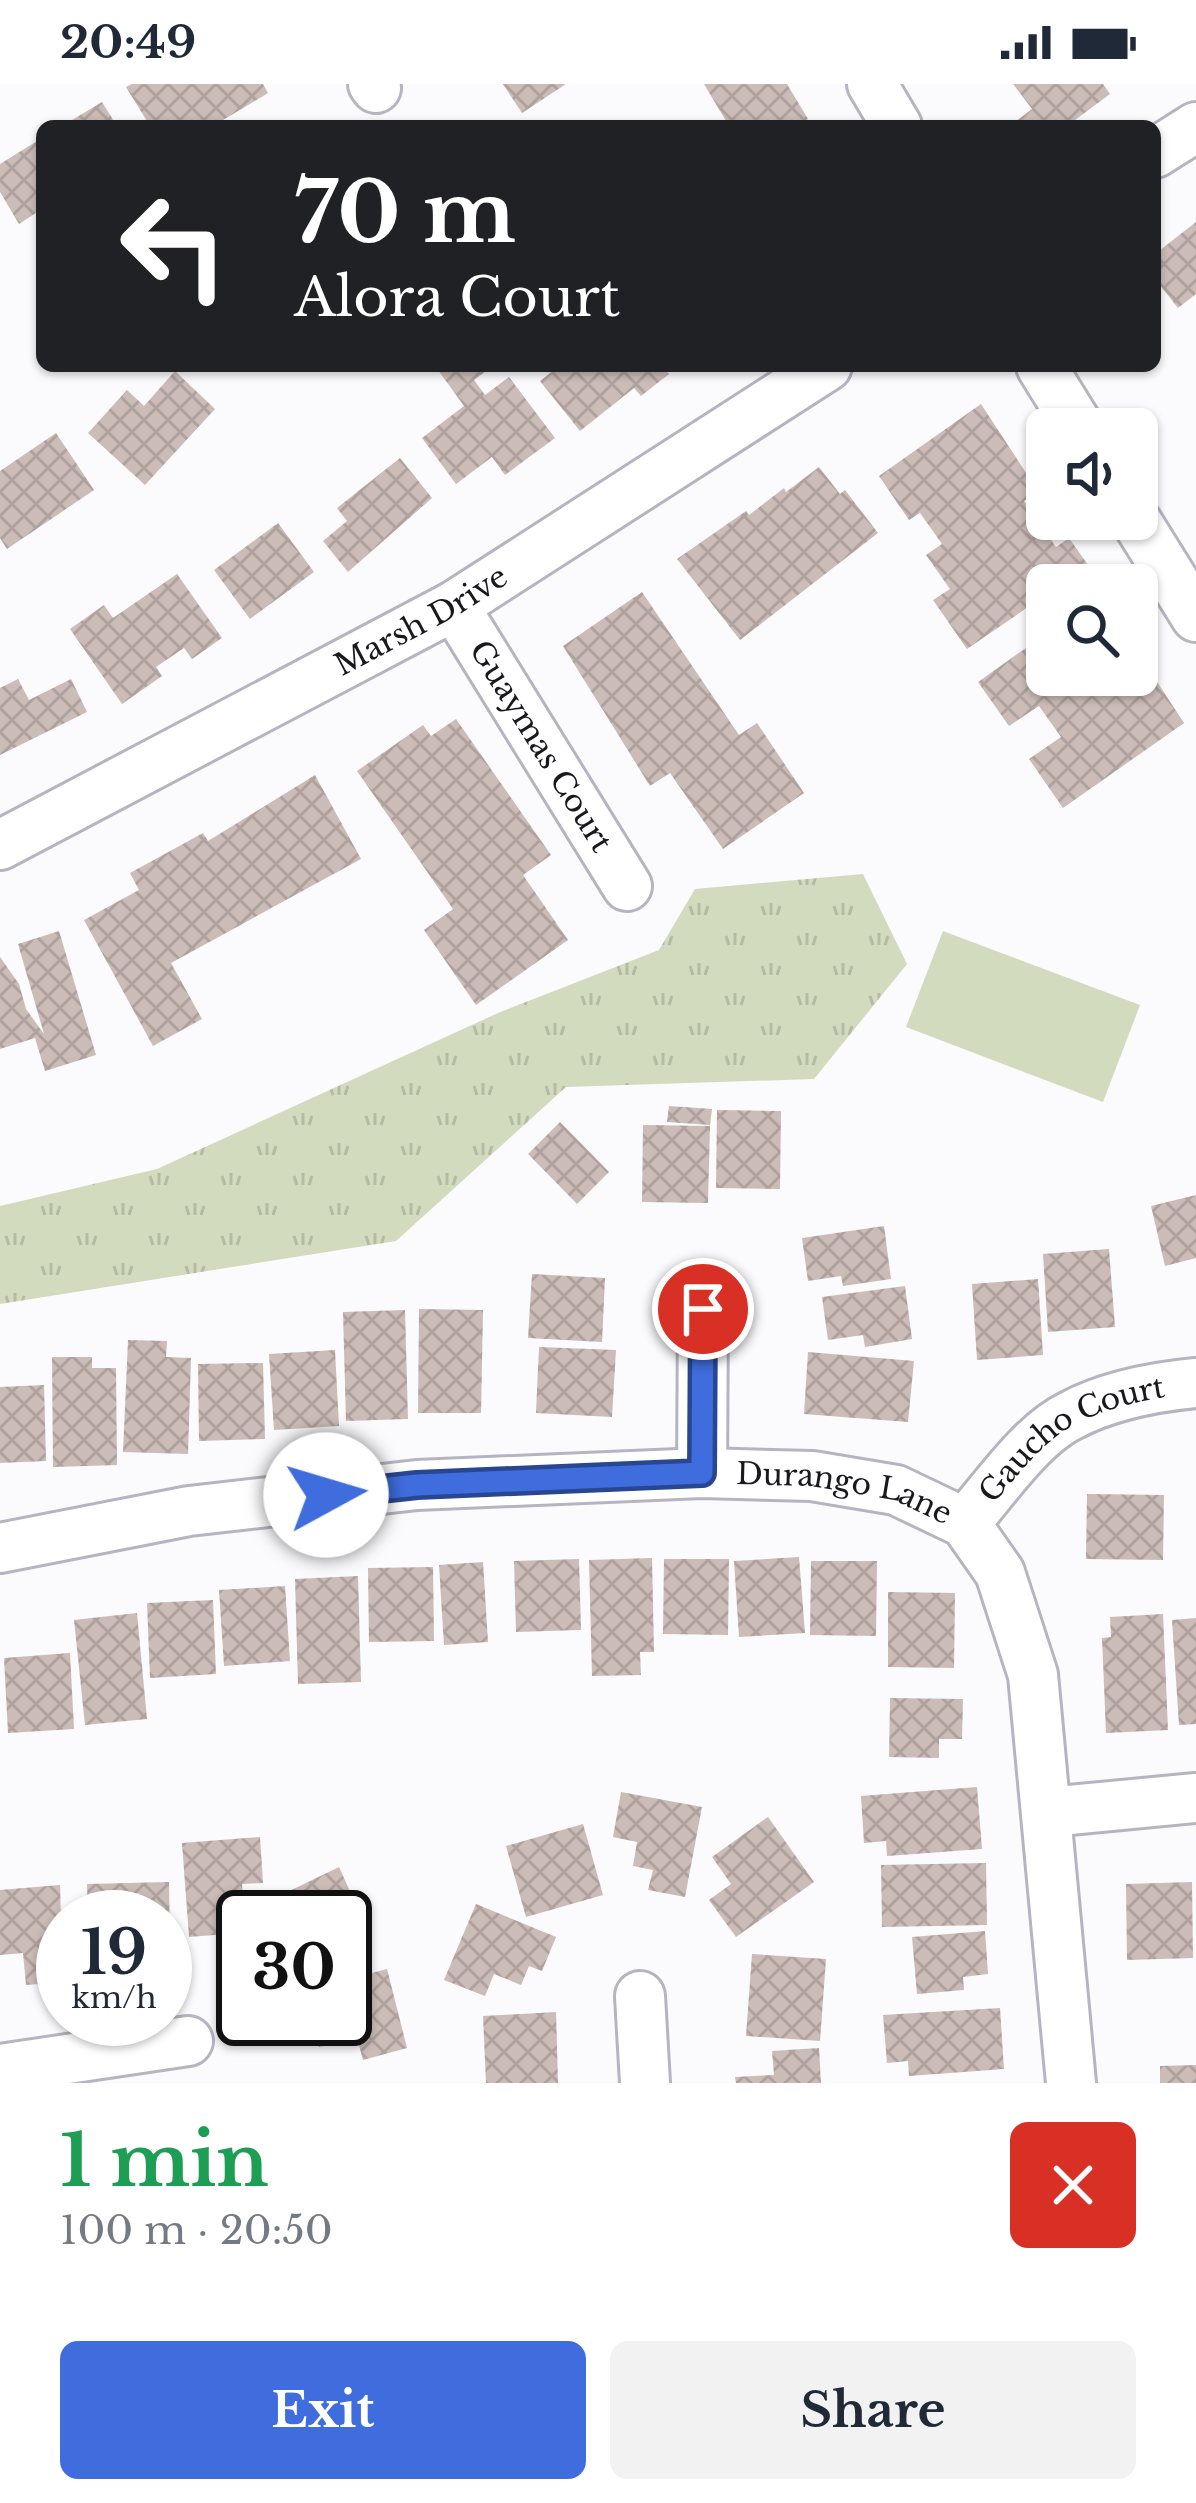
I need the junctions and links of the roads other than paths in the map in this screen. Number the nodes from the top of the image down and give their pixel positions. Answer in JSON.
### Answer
{"nodes":[{"id":1,"x":872,"y":84,"type":"edge"},
{"id":2,"x":893,"y":120,"type":"edge"},
{"id":3,"x":1196,"y":127,"type":"edge"},
{"id":4,"x":1161,"y":150,"type":"edge"},
{"id":5,"x":818,"y":372,"type":"edge"},
{"id":6,"x":1045,"y":372,"type":"edge"},
{"id":7,"x":1067,"y":408,"type":"edge"},
{"id":8,"x":1149,"y":540,"type":"edge"},
{"id":9,"x":454,"y":606,"type":"junction"},
{"id":10,"x":1196,"y":617,"type":"edge"},
{"id":11,"x":0,"y":845,"type":"edge"},
{"id":12,"x":627,"y":886,"type":"dead end"},
{"id":13,"x":703,"y":1309,"type":"dead end"},
{"id":14,"x":1196,"y":1383,"type":"edge"},
{"id":15,"x":702,"y":1473,"type":"junction"},
{"id":16,"x":965,"y":1523,"type":"junction"},
{"id":17,"x":0,"y":1548,"type":"edge"},
{"id":18,"x":1196,"y":1798,"type":"edge"},
{"id":19,"x":1048,"y":1812,"type":"junction"},
{"id":20,"x":640,"y":1996,"type":"dead end"},
{"id":21,"x":154,"y":2046,"type":"edge"},
{"id":22,"x":0,"y":2069,"type":"edge"},
{"id":23,"x":645,"y":2083,"type":"edge"},
{"id":24,"x":1071,"y":2083,"type":"edge"}],
"edges":[{"from":1,"to":2,"type":"street"},
{"from":3,"to":4,"type":"street"},
{"from":5,"to":9,"type":"street","name":"Marsh Drive"},
{"from":6,"to":7,"type":"street"},
{"from":8,"to":10,"type":"street"},
{"from":9,"to":11,"type":"street","name":"Marsh Drive"},
{"from":9,"to":12,"type":"street","name":"Guaymas Court"},
{"from":13,"to":15,"type":"street"},
{"from":14,"to":16,"type":"street","name":"Gaucho Court"},
{"from":15,"to":16,"type":"street","name":"Durango Lane"},
{"from":15,"to":17,"type":"street","name":"Durango Lane"},
{"from":16,"to":19,"type":"street","name":"Durango Lane"},
{"from":18,"to":19,"type":"street"},
{"from":19,"to":24,"type":"street","name":"Durango Lane"},
{"from":20,"to":23,"type":"street"},
{"from":21,"to":22,"type":"street"}]}
